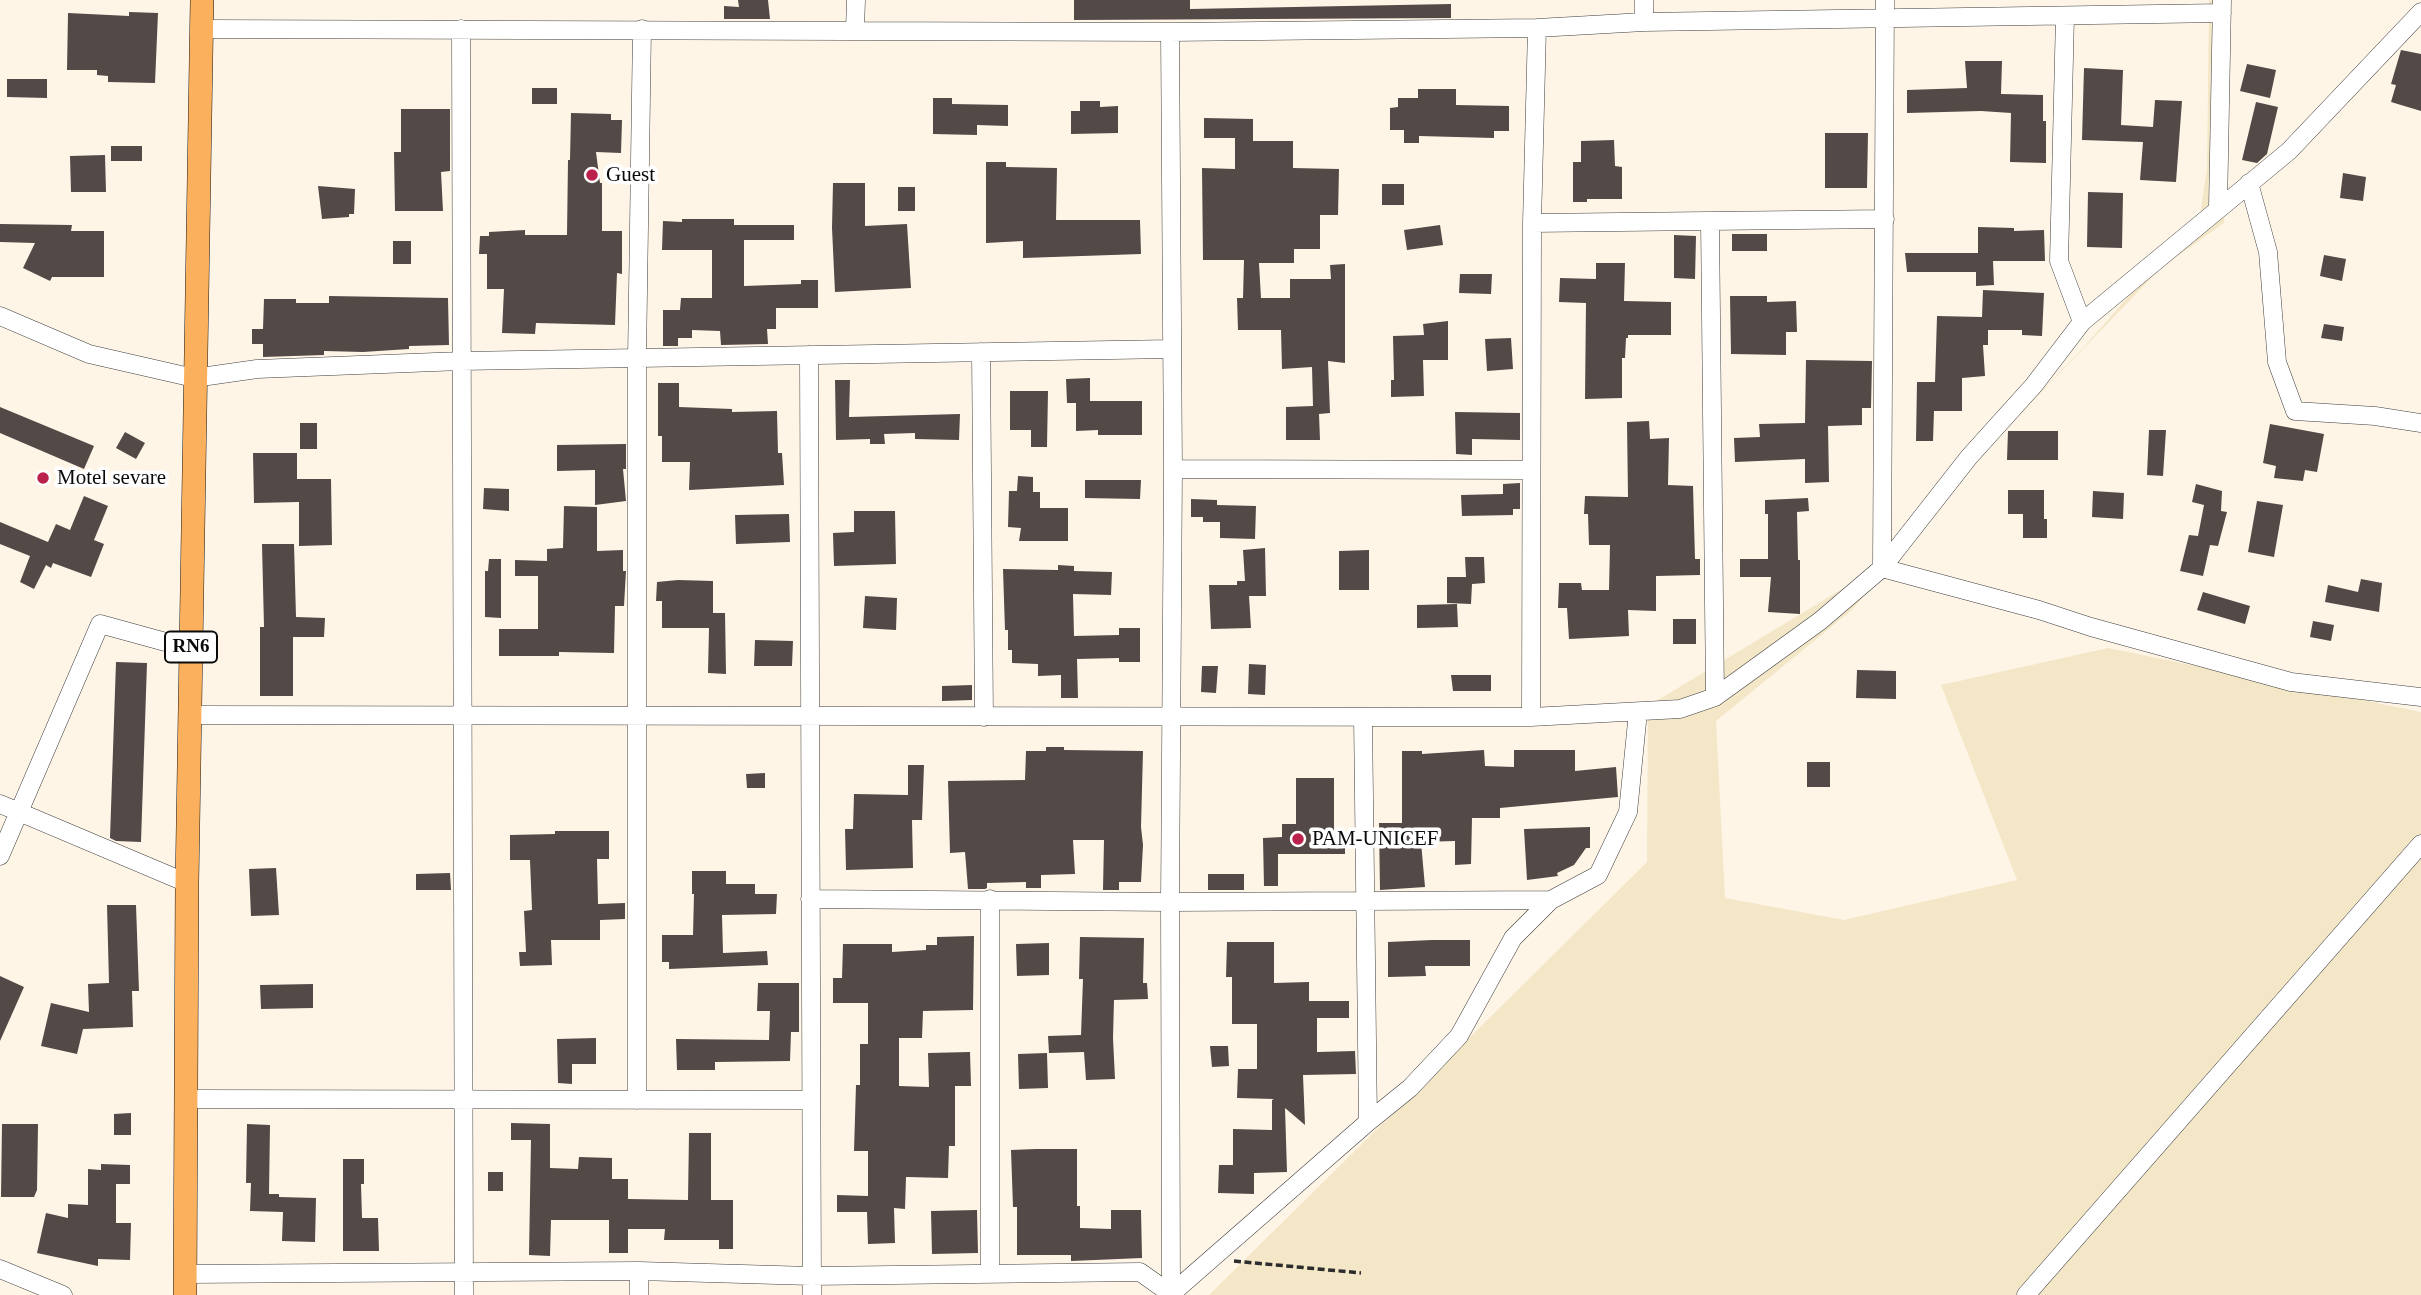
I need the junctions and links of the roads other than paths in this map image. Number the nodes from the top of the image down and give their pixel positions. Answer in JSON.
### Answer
{"nodes":[{"id":1,"x":202,"y":0,"type":"edge"},
{"id":2,"x":856,"y":0,"type":"edge"},
{"id":3,"x":1644,"y":0,"type":"edge"},
{"id":4,"x":2222,"y":6,"type":"edge"},
{"id":5,"x":1885,"y":9,"type":"edge"},
{"id":6,"x":2421,"y":12,"type":"edge"},
{"id":7,"x":2065,"y":16,"type":"junction"},
{"id":8,"x":1644,"y":22,"type":"junction"},
{"id":9,"x":1537,"y":28,"type":"junction"},
{"id":10,"x":201,"y":29,"type":"junction"},
{"id":11,"x":461,"y":29,"type":"junction"},
{"id":12,"x":642,"y":29,"type":"junction"},
{"id":13,"x":856,"y":30,"type":"junction"},
{"id":14,"x":1170,"y":32,"type":"junction"},
{"id":15,"x":2249,"y":183,"type":"junction"},
{"id":16,"x":2218,"y":208,"type":"junction"},
{"id":17,"x":1885,"y":219,"type":"junction"},
{"id":18,"x":1710,"y":221,"type":"junction"},
{"id":19,"x":1532,"y":223,"type":"junction"},
{"id":20,"x":0,"y":316,"type":"edge"},
{"id":21,"x":2082,"y":322,"type":"junction"},
{"id":22,"x":1171,"y":349,"type":"junction"},
{"id":23,"x":981,"y":352,"type":"junction"},
{"id":24,"x":809,"y":355,"type":"junction"},
{"id":25,"x":638,"y":358,"type":"junction"},
{"id":26,"x":460,"y":361,"type":"junction"},
{"id":27,"x":194,"y":379,"type":"junction"},
{"id":28,"x":2421,"y":423,"type":"edge"},
{"id":29,"x":1172,"y":469,"type":"junction"},
{"id":30,"x":1531,"y":470,"type":"junction"},
{"id":31,"x":1882,"y":569,"type":"junction"},
{"id":32,"x":191,"y":649,"type":"junction"},
{"id":33,"x":1715,"y":697,"type":"junction"},
{"id":34,"x":2421,"y":697,"type":"edge"},
{"id":35,"x":1638,"y":712,"type":"junction"},
{"id":36,"x":191,"y":715,"type":"junction"},
{"id":37,"x":462,"y":715,"type":"junction"},
{"id":38,"x":636,"y":716,"type":"junction"},
{"id":39,"x":810,"y":716,"type":"junction"},
{"id":40,"x":984,"y":717,"type":"junction"},
{"id":41,"x":1171,"y":717,"type":"junction"},
{"id":42,"x":1363,"y":717,"type":"junction"},
{"id":43,"x":1531,"y":717,"type":"junction"},
{"id":44,"x":0,"y":804,"type":"edge"},
{"id":45,"x":19,"y":812,"type":"junction"},
{"id":46,"x":2421,"y":844,"type":"edge"},
{"id":47,"x":0,"y":856,"type":"edge"},
{"id":48,"x":187,"y":883,"type":"junction"},
{"id":49,"x":810,"y":899,"type":"junction"},
{"id":50,"x":990,"y":899,"type":"junction"},
{"id":51,"x":1551,"y":900,"type":"junction"},
{"id":52,"x":1170,"y":902,"type":"junction"},
{"id":53,"x":1363,"y":902,"type":"junction"},
{"id":54,"x":186,"y":1099,"type":"junction"},
{"id":55,"x":463,"y":1100,"type":"junction"},
{"id":56,"x":638,"y":1100,"type":"junction"},
{"id":57,"x":811,"y":1100,"type":"junction"},
{"id":58,"x":1368,"y":1122,"type":"junction"},
{"id":59,"x":0,"y":1269,"type":"edge"},
{"id":60,"x":639,"y":1271,"type":"junction"},
{"id":61,"x":464,"y":1272,"type":"junction"},
{"id":62,"x":990,"y":1274,"type":"junction"},
{"id":63,"x":811,"y":1276,"type":"junction"},
{"id":64,"x":185,"y":1284,"type":"edge"},
{"id":65,"x":1171,"y":1294,"type":"edge"},
{"id":66,"x":62,"y":1295,"type":"edge"},
{"id":67,"x":464,"y":1295,"type":"edge"},
{"id":68,"x":639,"y":1295,"type":"edge"},
{"id":69,"x":812,"y":1295,"type":"edge"},
{"id":70,"x":2026,"y":1295,"type":"edge"}],
"edges":[{"from":1,"to":10,"type":"main road","number":"RN6"},
{"from":2,"to":13,"type":"street"},
{"from":3,"to":8,"type":"street"},
{"from":4,"to":7,"type":"street"},
{"from":4,"to":16,"type":"street"},
{"from":5,"to":7,"type":"street"},
{"from":5,"to":8,"type":"street"},
{"from":5,"to":17,"type":"street"},
{"from":6,"to":15,"type":"street"},
{"from":7,"to":21,"type":"street"},
{"from":8,"to":9,"type":"street"},
{"from":9,"to":14,"type":"street"},
{"from":9,"to":19,"type":"street"},
{"from":10,"to":11,"type":"street"},
{"from":10,"to":27,"type":"main road","number":"RN6"},
{"from":11,"to":12,"type":"street"},
{"from":11,"to":26,"type":"street"},
{"from":12,"to":13,"type":"street"},
{"from":12,"to":25,"type":"street"},
{"from":13,"to":14,"type":"street"},
{"from":14,"to":22,"type":"street"},
{"from":15,"to":16,"type":"street"},
{"from":15,"to":28,"type":"street"},
{"from":16,"to":21,"type":"street"},
{"from":17,"to":18,"type":"street"},
{"from":17,"to":31,"type":"street"},
{"from":18,"to":19,"type":"street"},
{"from":18,"to":33,"type":"street"},
{"from":19,"to":30,"type":"street"},
{"from":20,"to":27,"type":"street"},
{"from":21,"to":31,"type":"street"},
{"from":22,"to":23,"type":"street"},
{"from":22,"to":29,"type":"street"},
{"from":23,"to":24,"type":"street"},
{"from":23,"to":40,"type":"street"},
{"from":24,"to":25,"type":"street"},
{"from":24,"to":39,"type":"street"},
{"from":25,"to":26,"type":"street"},
{"from":25,"to":38,"type":"street"},
{"from":26,"to":27,"type":"street"},
{"from":26,"to":37,"type":"street"},
{"from":27,"to":32,"type":"main road","number":"RN6"},
{"from":29,"to":30,"type":"street"},
{"from":29,"to":41,"type":"street"},
{"from":30,"to":43,"type":"street"},
{"from":31,"to":33,"type":"street"},
{"from":31,"to":34,"type":"street"},
{"from":32,"to":36,"type":"main road","number":"RN6"},
{"from":32,"to":45,"type":"street"},
{"from":33,"to":35,"type":"street"},
{"from":35,"to":43,"type":"street"},
{"from":35,"to":51,"type":"street"},
{"from":36,"to":37,"type":"street"},
{"from":36,"to":48,"type":"main road","number":"RN6"},
{"from":37,"to":38,"type":"street"},
{"from":37,"to":55,"type":"street"},
{"from":38,"to":39,"type":"street"},
{"from":38,"to":56,"type":"street"},
{"from":39,"to":40,"type":"street"},
{"from":39,"to":49,"type":"street"},
{"from":40,"to":41,"type":"street"},
{"from":41,"to":42,"type":"street"},
{"from":41,"to":52,"type":"street"},
{"from":42,"to":43,"type":"street"},
{"from":42,"to":53,"type":"street"},
{"from":44,"to":45,"type":"street"},
{"from":45,"to":47,"type":"street"},
{"from":45,"to":48,"type":"street"},
{"from":46,"to":70,"type":"street"},
{"from":48,"to":54,"type":"main road","number":"RN6"},
{"from":49,"to":50,"type":"street"},
{"from":49,"to":57,"type":"street"},
{"from":50,"to":52,"type":"street"},
{"from":50,"to":62,"type":"street"},
{"from":51,"to":53,"type":"street"},
{"from":51,"to":58,"type":"street"},
{"from":52,"to":53,"type":"street"},
{"from":52,"to":65,"type":"street"},
{"from":53,"to":58,"type":"street"},
{"from":54,"to":55,"type":"street"},
{"from":54,"to":64,"type":"main road","number":"RN6"},
{"from":55,"to":56,"type":"street"},
{"from":55,"to":61,"type":"street"},
{"from":56,"to":57,"type":"street"},
{"from":57,"to":63,"type":"street"},
{"from":58,"to":65,"type":"street"},
{"from":59,"to":66,"type":"street"},
{"from":60,"to":61,"type":"street"},
{"from":60,"to":63,"type":"street"},
{"from":60,"to":68,"type":"street"},
{"from":61,"to":64,"type":"street"},
{"from":61,"to":67,"type":"street"},
{"from":62,"to":63,"type":"street"},
{"from":62,"to":65,"type":"street"},
{"from":63,"to":69,"type":"street"}]}
